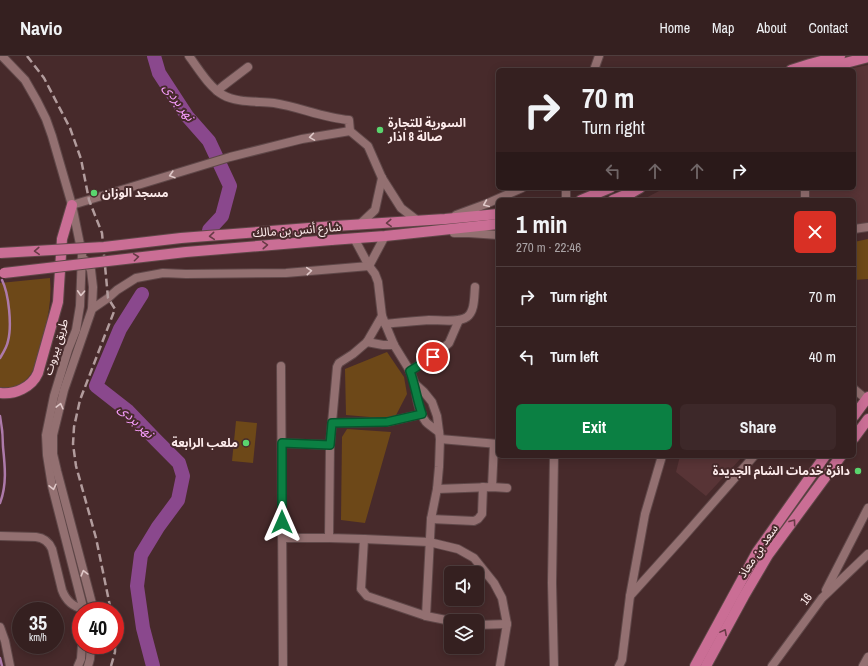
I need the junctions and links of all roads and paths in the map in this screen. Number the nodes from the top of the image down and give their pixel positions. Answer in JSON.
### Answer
{"nodes":[{"id":1,"x":2,"y":56,"type":"edge"},
{"id":2,"x":189,"y":56,"type":"edge"},
{"id":3,"x":599,"y":56,"type":"edge"},
{"id":4,"x":840,"y":56,"type":"edge"},
{"id":5,"x":868,"y":57,"type":"edge"},
{"id":6,"x":196,"y":60,"type":"edge"},
{"id":7,"x":248,"y":67,"type":"dead end"},
{"id":8,"x":595,"y":68,"type":"edge"},
{"id":9,"x":797,"y":68,"type":"edge"},
{"id":10,"x":827,"y":68,"type":"edge"},
{"id":11,"x":217,"y":91,"type":"junction"},
{"id":12,"x":350,"y":131,"type":"junction"},
{"id":13,"x":382,"y":178,"type":"junction"},
{"id":14,"x":518,"y":190,"type":"edge"},
{"id":15,"x":605,"y":190,"type":"edge"},
{"id":16,"x":636,"y":190,"type":"edge"},
{"id":17,"x":500,"y":198,"type":"edge"},
{"id":18,"x":587,"y":198,"type":"edge"},
{"id":19,"x":618,"y":198,"type":"edge"},
{"id":20,"x":496,"y":200,"type":"edge"},
{"id":21,"x":72,"y":205,"type":"junction"},
{"id":22,"x":496,"y":214,"type":"edge"},
{"id":23,"x":445,"y":219,"type":"junction"},
{"id":24,"x":418,"y":221,"type":"junction"},
{"id":25,"x":496,"y":224,"type":"edge"},
{"id":26,"x":359,"y":225,"type":"junction"},
{"id":27,"x":868,"y":227,"type":"edge"},
{"id":28,"x":856,"y":229,"type":"edge"},
{"id":29,"x":496,"y":230,"type":"edge"},
{"id":30,"x":417,"y":233,"type":"junction"},
{"id":31,"x":469,"y":233,"type":"junction"},
{"id":32,"x":496,"y":235,"type":"edge"},
{"id":33,"x":385,"y":236,"type":"junction"},
{"id":34,"x":354,"y":238,"type":"junction"},
{"id":35,"x":0,"y":253,"type":"edge"},
{"id":36,"x":82,"y":254,"type":"junction"},
{"id":37,"x":369,"y":266,"type":"junction"},
{"id":38,"x":1,"y":273,"type":"edge"},
{"id":39,"x":475,"y":287,"type":"dead end"},
{"id":40,"x":92,"y":309,"type":"junction"},
{"id":41,"x":382,"y":316,"type":"junction"},
{"id":42,"x":459,"y":320,"type":"junction"},
{"id":43,"x":385,"y":324,"type":"junction"},
{"id":44,"x":367,"y":342,"type":"junction"},
{"id":45,"x":394,"y":345,"type":"junction"},
{"id":46,"x":282,"y":366,"type":"dead end"},
{"id":47,"x":410,"y":371,"type":"junction"},
{"id":48,"x":415,"y":384,"type":"junction"},
{"id":49,"x":856,"y":390,"type":"edge"},
{"id":50,"x":5,"y":392,"type":"edge"},
{"id":51,"x":867,"y":398,"type":"edge"},
{"id":52,"x":856,"y":413,"type":"edge"},
{"id":53,"x":422,"y":414,"type":"junction"},
{"id":54,"x":868,"y":419,"type":"edge"},
{"id":55,"x":332,"y":423,"type":"junction"},
{"id":56,"x":440,"y":435,"type":"junction"},
{"id":57,"x":856,"y":435,"type":"edge"},
{"id":58,"x":282,"y":443,"type":"junction"},
{"id":59,"x":496,"y":444,"type":"edge"},
{"id":60,"x":330,"y":445,"type":"junction"},
{"id":61,"x":554,"y":458,"type":"edge"},
{"id":62,"x":661,"y":458,"type":"edge"},
{"id":63,"x":752,"y":458,"type":"edge"},
{"id":64,"x":824,"y":458,"type":"edge"},
{"id":65,"x":840,"y":458,"type":"edge"},
{"id":66,"x":483,"y":487,"type":"junction"},
{"id":67,"x":492,"y":487,"type":"junction"},
{"id":68,"x":507,"y":488,"type":"dead end"},
{"id":69,"x":437,"y":489,"type":"junction"},
{"id":70,"x":868,"y":508,"type":"edge"},
{"id":71,"x":431,"y":519,"type":"junction"},
{"id":72,"x":0,"y":536,"type":"edge"},
{"id":73,"x":282,"y":538,"type":"junction"},
{"id":74,"x":329,"y":538,"type":"junction"},
{"id":75,"x":364,"y":539,"type":"junction"},
{"id":76,"x":430,"y":542,"type":"junction"},
{"id":77,"x":868,"y":554,"type":"edge"},
{"id":78,"x":630,"y":596,"type":"junction"},
{"id":79,"x":822,"y":598,"type":"junction"},
{"id":80,"x":82,"y":602,"type":"edge"},
{"id":81,"x":92,"y":602,"type":"edge"},
{"id":82,"x":72,"y":604,"type":"edge"},
{"id":83,"x":426,"y":616,"type":"junction"},
{"id":84,"x":444,"y":620,"type":"edge"},
{"id":85,"x":507,"y":624,"type":"junction"},
{"id":86,"x":484,"y":625,"type":"edge"},
{"id":87,"x":0,"y":627,"type":"edge"},
{"id":88,"x":81,"y":654,"type":"edge"},
{"id":89,"x":90,"y":654,"type":"edge"},
{"id":90,"x":868,"y":657,"type":"edge"},
{"id":91,"x":10,"y":666,"type":"edge"},
{"id":92,"x":78,"y":666,"type":"edge"},
{"id":93,"x":88,"y":666,"type":"edge"},
{"id":94,"x":283,"y":666,"type":"edge"},
{"id":95,"x":500,"y":666,"type":"edge"},
{"id":96,"x":554,"y":666,"type":"edge"},
{"id":97,"x":619,"y":666,"type":"edge"},
{"id":98,"x":694,"y":666,"type":"edge"},
{"id":99,"x":706,"y":666,"type":"edge"},
{"id":100,"x":772,"y":666,"type":"edge"},
{"id":101,"x":863,"y":666,"type":"edge"}],
"edges":[{"from":1,"to":21,"type":"street","name":"طريق بيروت"},
{"from":2,"to":6,"type":"street"},
{"from":3,"to":8,"type":"street"},
{"from":4,"to":9,"type":"main road"},
{"from":5,"to":10,"type":"main road"},
{"from":6,"to":11,"type":"street"},
{"from":7,"to":11,"type":"street"},
{"from":11,"to":12,"type":"street"},
{"from":12,"to":13,"type":"street"},
{"from":12,"to":21,"type":"street","one_way":true},
{"from":13,"to":24,"type":"street"},
{"from":13,"to":26,"type":"street"},
{"from":14,"to":17,"type":"street","one_way":true},
{"from":15,"to":18,"type":"main road"},
{"from":16,"to":19,"type":"main road"},
{"from":20,"to":23,"type":"street","one_way":true},
{"from":21,"to":36,"type":"street","name":"طريق بيروت"},
{"from":21,"to":50,"type":"main road"},
{"from":22,"to":23,"type":"main road","name":"شارع أنس بن مالك"},
{"from":23,"to":24,"type":"main road","name":"شارع أنس بن مالك"},
{"from":24,"to":26,"type":"main road","name":"شارع أنس بن مالك","one_way":true},
{"from":25,"to":30,"type":"main road","name":"شارع أنس بن مالك"},
{"from":26,"to":35,"type":"main road","name":"شارع أنس بن مالك","one_way":true,"bridge":true},
{"from":27,"to":28,"type":"street"},
{"from":29,"to":31,"type":"street"},
{"from":30,"to":31,"type":"street"},
{"from":30,"to":33,"type":"main road","name":"شارع أنس بن مالك"},
{"from":31,"to":32,"type":"street"},
{"from":33,"to":34,"type":"main road","name":"شارع أنس بن مالك"},
{"from":33,"to":37,"type":"street"},
{"from":34,"to":37,"type":"street"},
{"from":38,"to":34,"type":"main road","name":"شارع أنس بن مالك","one_way":true,"bridge":true},
{"from":36,"to":40,"type":"street"},
{"from":36,"to":80,"type":"street","name":"طريق بيروت","one_way":true},
{"from":40,"to":37,"type":"street","one_way":true},
{"from":37,"to":41,"type":"street"},
{"from":39,"to":42,"type":"street"},
{"from":81,"to":40,"type":"street","one_way":true},
{"from":41,"to":43,"type":"street"},
{"from":41,"to":44,"type":"street"},
{"from":42,"to":43,"type":"street"},
{"from":42,"to":47,"type":"street"},
{"from":43,"to":45,"type":"street"},
{"from":44,"to":45,"type":"street"},
{"from":44,"to":55,"type":"street"},
{"from":45,"to":47,"type":"street"},
{"from":46,"to":58,"type":"street"},
{"from":47,"to":48,"type":"street"},
{"from":48,"to":53,"type":"street"},
{"from":48,"to":56,"type":"street"},
{"from":49,"to":51,"type":"street"},
{"from":51,"to":52,"type":"main road"},
{"from":53,"to":55,"type":"street"},
{"from":53,"to":56,"type":"street"},
{"from":54,"to":57,"type":"main road"},
{"from":55,"to":60,"type":"street"},
{"from":56,"to":59,"type":"street"},
{"from":56,"to":69,"type":"street"},
{"from":58,"to":60,"type":"street"},
{"from":58,"to":73,"type":"street"},
{"from":59,"to":67,"type":"street"},
{"from":60,"to":74,"type":"street"},
{"from":61,"to":96,"type":"street"},
{"from":62,"to":78,"type":"street"},
{"from":63,"to":78,"type":"street"},
{"from":64,"to":98,"type":"main road","name":"سعد بن معاذ"},
{"from":99,"to":65,"type":"main road","name":"سعد بن معاذ","one_way":true},
{"from":66,"to":67,"type":"street"},
{"from":66,"to":69,"type":"street"},
{"from":66,"to":71,"type":"street"},
{"from":67,"to":68,"type":"street"},
{"from":69,"to":71,"type":"street"},
{"from":70,"to":79,"type":"street"},
{"from":71,"to":76,"type":"street"},
{"from":72,"to":82,"type":"street"},
{"from":73,"to":74,"type":"street"},
{"from":73,"to":94,"type":"street"},
{"from":74,"to":75,"type":"street"},
{"from":75,"to":76,"type":"street"},
{"from":75,"to":83,"type":"street"},
{"from":76,"to":83,"type":"street"},
{"from":76,"to":85,"type":"street"},
{"from":77,"to":79,"type":"street","name":"16"},
{"from":78,"to":97,"type":"street"},
{"from":79,"to":100,"type":"street","name":"16"},
{"from":83,"to":84,"type":"street"},
{"from":85,"to":86,"type":"street"},
{"from":85,"to":95,"type":"street"},
{"from":87,"to":91,"type":"street"},
{"from":88,"to":92,"type":"street"},
{"from":89,"to":93,"type":"street"},
{"from":90,"to":101,"type":"street"}]}
